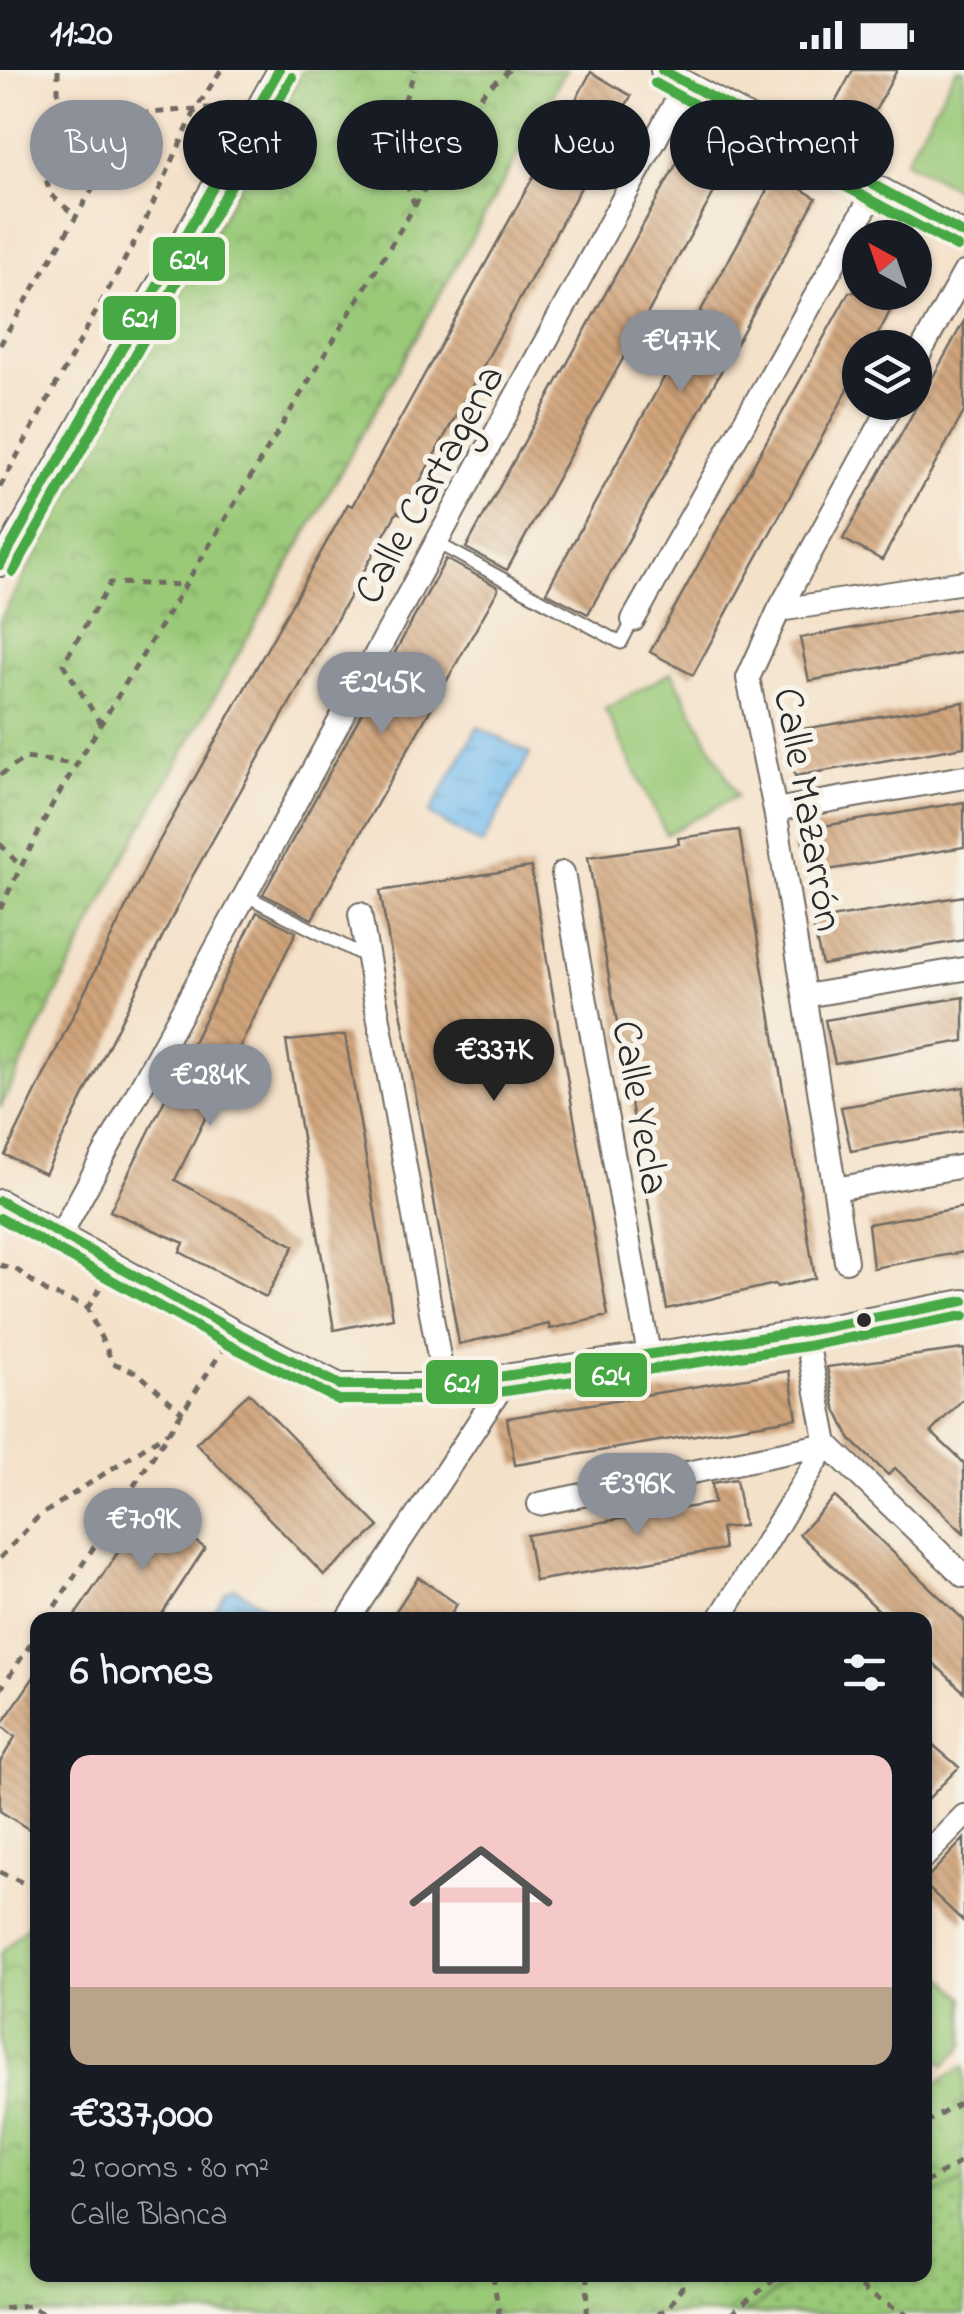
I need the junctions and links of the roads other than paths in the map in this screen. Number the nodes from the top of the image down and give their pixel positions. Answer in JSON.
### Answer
{"nodes":[{"id":1,"x":279,"y":70,"type":"edge"},
{"id":2,"x":662,"y":70,"type":"edge"},
{"id":3,"x":686,"y":84,"type":"junction"},
{"id":4,"x":716,"y":100,"type":"edge"},
{"id":5,"x":876,"y":190,"type":"edge"},
{"id":6,"x":883,"y":190,"type":"edge"},
{"id":7,"x":964,"y":234,"type":"edge"},
{"id":8,"x":964,"y":273,"type":"edge"},
{"id":9,"x":932,"y":331,"type":"edge"},
{"id":10,"x":883,"y":420,"type":"edge"},
{"id":11,"x":436,"y":543,"type":"junction"},
{"id":12,"x":0,"y":565,"type":"edge"},
{"id":13,"x":964,"y":582,"type":"edge"},
{"id":14,"x":779,"y":610,"type":"junction"},
{"id":15,"x":633,"y":620,"type":"joint"},
{"id":16,"x":964,"y":777,"type":"edge"},
{"id":17,"x":775,"y":810,"type":"junction"},
{"id":18,"x":563,"y":873,"type":"dead end"},
{"id":19,"x":245,"y":895,"type":"junction"},
{"id":20,"x":360,"y":914,"type":"dead end"},
{"id":21,"x":368,"y":958,"type":"junction"},
{"id":22,"x":964,"y":969,"type":"edge"},
{"id":23,"x":805,"y":996,"type":"junction"},
{"id":24,"x":964,"y":1166,"type":"edge"},
{"id":25,"x":835,"y":1189,"type":"junction"},
{"id":26,"x":0,"y":1201,"type":"edge"},
{"id":27,"x":61,"y":1234,"type":"junction"},
{"id":28,"x":846,"y":1261,"type":"dead end"},
{"id":29,"x":964,"y":1300,"type":"edge"},
{"id":30,"x":805,"y":1332,"type":"junction"},
{"id":31,"x":650,"y":1354,"type":"junction"},
{"id":32,"x":509,"y":1376,"type":"junction"},
{"id":33,"x":444,"y":1385,"type":"junction"},
{"id":34,"x":828,"y":1444,"type":"junction"},
{"id":35,"x":538,"y":1504,"type":"dead end"},
{"id":36,"x":964,"y":1576,"type":"edge"},
{"id":37,"x":353,"y":1612,"type":"edge"},
{"id":38,"x":724,"y":1612,"type":"edge"},
{"id":39,"x":964,"y":1816,"type":"edge"},
{"id":40,"x":932,"y":1849,"type":"edge"}],
"edges":[{"from":1,"to":12,"type":"street"},
{"from":2,"to":3,"type":"street"},
{"from":3,"to":4,"type":"street"},
{"from":3,"to":11,"type":"street","name":"Calle Cartagena"},
{"from":5,"to":15,"type":"street"},
{"from":6,"to":7,"type":"street"},
{"from":8,"to":9,"type":"street"},
{"from":10,"to":14,"type":"street","name":"Calle Mazarrón"},
{"from":11,"to":15,"type":"lane"},
{"from":11,"to":19,"type":"street","name":"Calle Cartagena"},
{"from":13,"to":14,"type":"street"},
{"from":14,"to":17,"type":"street","name":"Calle Mazarrón"},
{"from":16,"to":17,"type":"street"},
{"from":17,"to":23,"type":"street","name":"Calle Mazarrón"},
{"from":18,"to":31,"type":"street","name":"Calle Yecla"},
{"from":19,"to":21,"type":"lane"},
{"from":19,"to":27,"type":"street","name":"Calle Cartagena"},
{"from":20,"to":21,"type":"street"},
{"from":21,"to":33,"type":"street"},
{"from":22,"to":23,"type":"street"},
{"from":23,"to":25,"type":"street","name":"Calle Mazarrón"},
{"from":24,"to":25,"type":"street"},
{"from":25,"to":28,"type":"street","name":"Calle Mazarrón"},
{"from":26,"to":27,"type":"street"},
{"from":27,"to":33,"type":"street"},
{"from":29,"to":30,"type":"street"},
{"from":30,"to":31,"type":"street"},
{"from":30,"to":34,"type":"street"},
{"from":31,"to":32,"type":"street"},
{"from":32,"to":33,"type":"street"},
{"from":32,"to":37,"type":"street"},
{"from":34,"to":35,"type":"street"},
{"from":34,"to":36,"type":"street"},
{"from":34,"to":38,"type":"street"},
{"from":39,"to":40,"type":"street"}]}
